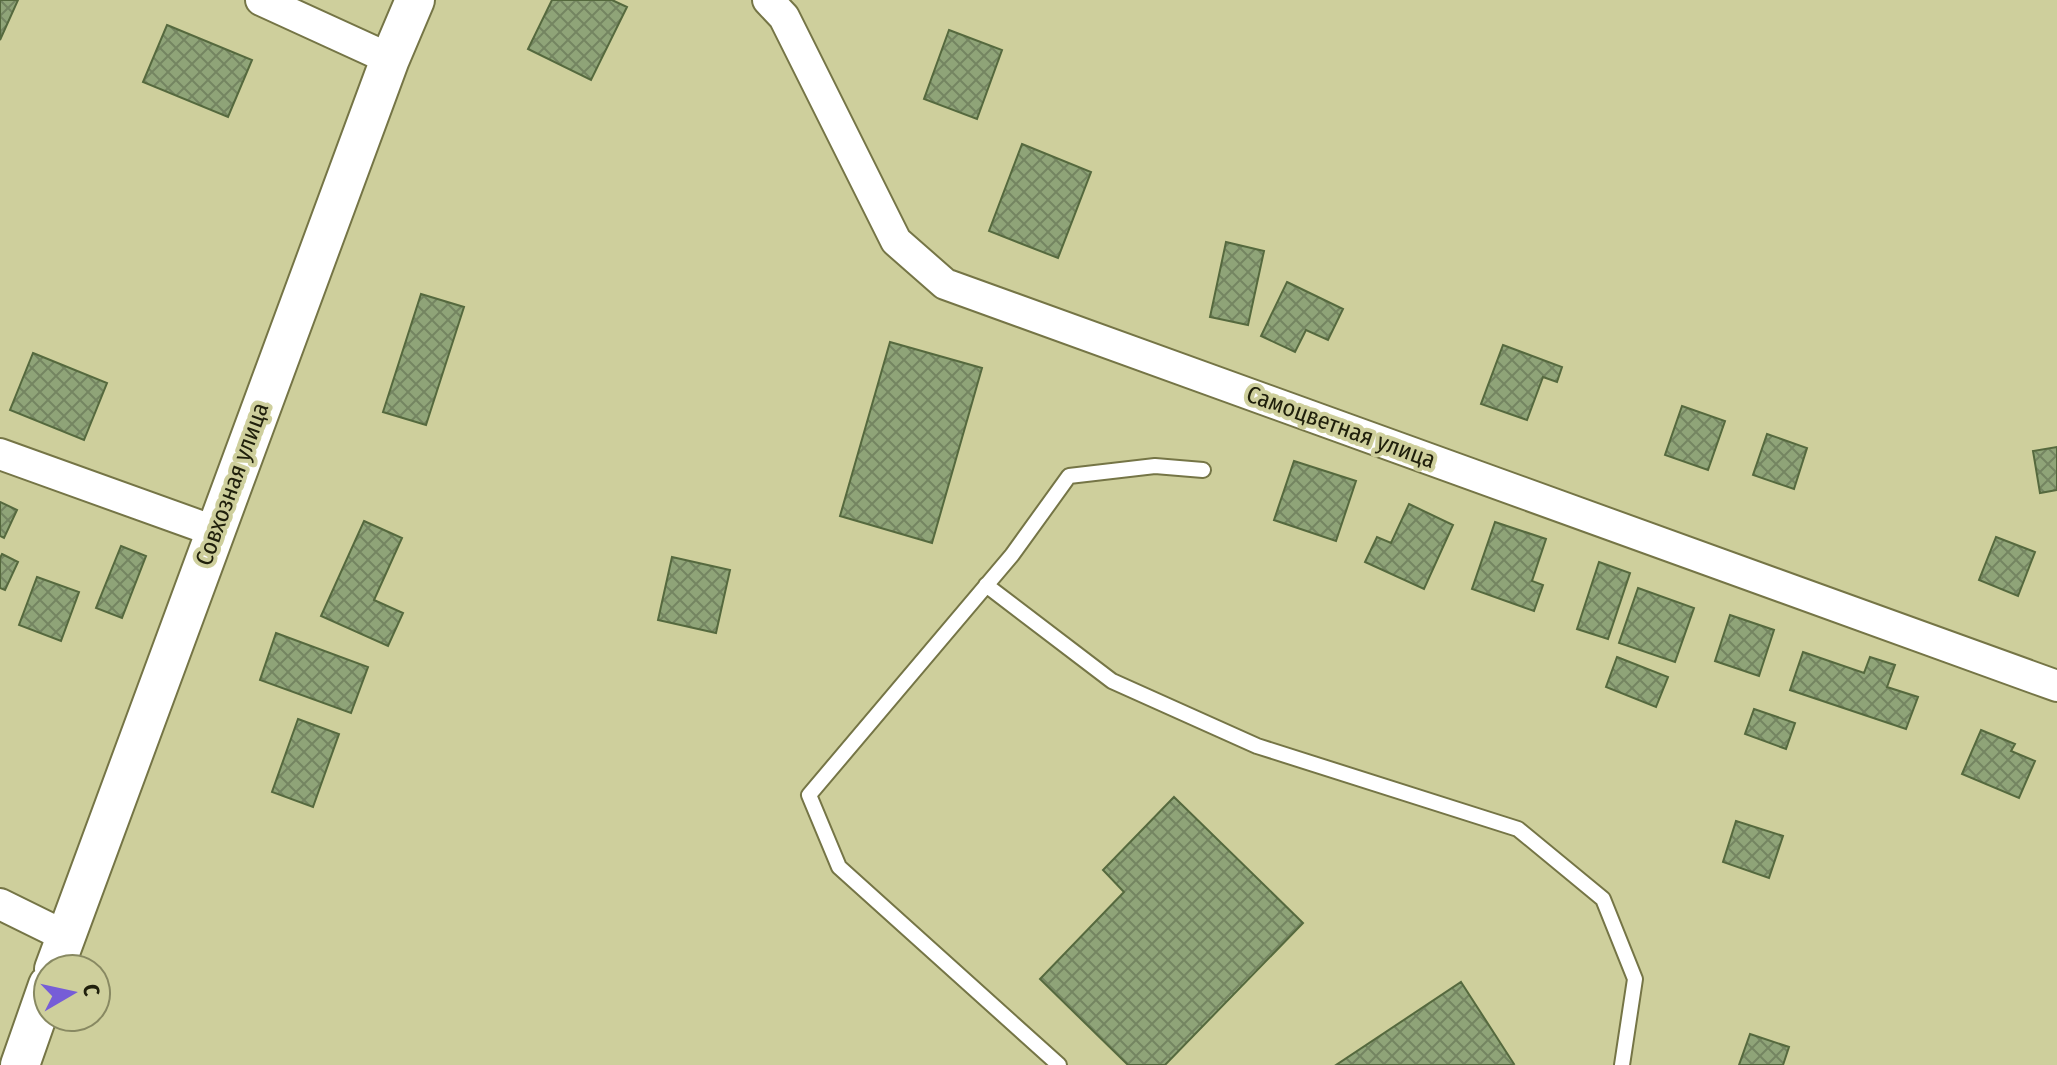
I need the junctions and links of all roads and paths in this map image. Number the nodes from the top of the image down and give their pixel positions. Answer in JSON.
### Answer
{"nodes":[{"id":1,"x":261,"y":0,"type":"edge"},
{"id":2,"x":415,"y":0,"type":"edge"},
{"id":3,"x":768,"y":0,"type":"edge"},
{"id":4,"x":390,"y":59,"type":"junction"},
{"id":5,"x":0,"y":454,"type":"edge"},
{"id":6,"x":1203,"y":470,"type":"dead end"},
{"id":7,"x":214,"y":531,"type":"junction"},
{"id":8,"x":986,"y":585,"type":"junction"},
{"id":9,"x":2057,"y":686,"type":"edge"},
{"id":10,"x":0,"y":904,"type":"edge"},
{"id":11,"x":59,"y":952,"type":"edge"},
{"id":12,"x":32,"y":1031,"type":"edge"},
{"id":13,"x":20,"y":1065,"type":"edge"},
{"id":14,"x":1059,"y":1065,"type":"edge"},
{"id":15,"x":1622,"y":1065,"type":"edge"}],
"edges":[{"from":1,"to":4,"type":"street"},
{"from":2,"to":4,"type":"street","name":"Совхозная улица"},
{"from":3,"to":9,"type":"street","name":"Самоцветная улица"},
{"from":4,"to":7,"type":"street","name":"Совхозная улица"},
{"from":5,"to":7,"type":"street"},
{"from":6,"to":8,"type":"lane"},
{"from":7,"to":11,"type":"street","name":"Совхозная улица"},
{"from":8,"to":14,"type":"lane"},
{"from":8,"to":15,"type":"lane"},
{"from":10,"to":11,"type":"street"},
{"from":12,"to":13,"type":"street"}]}
